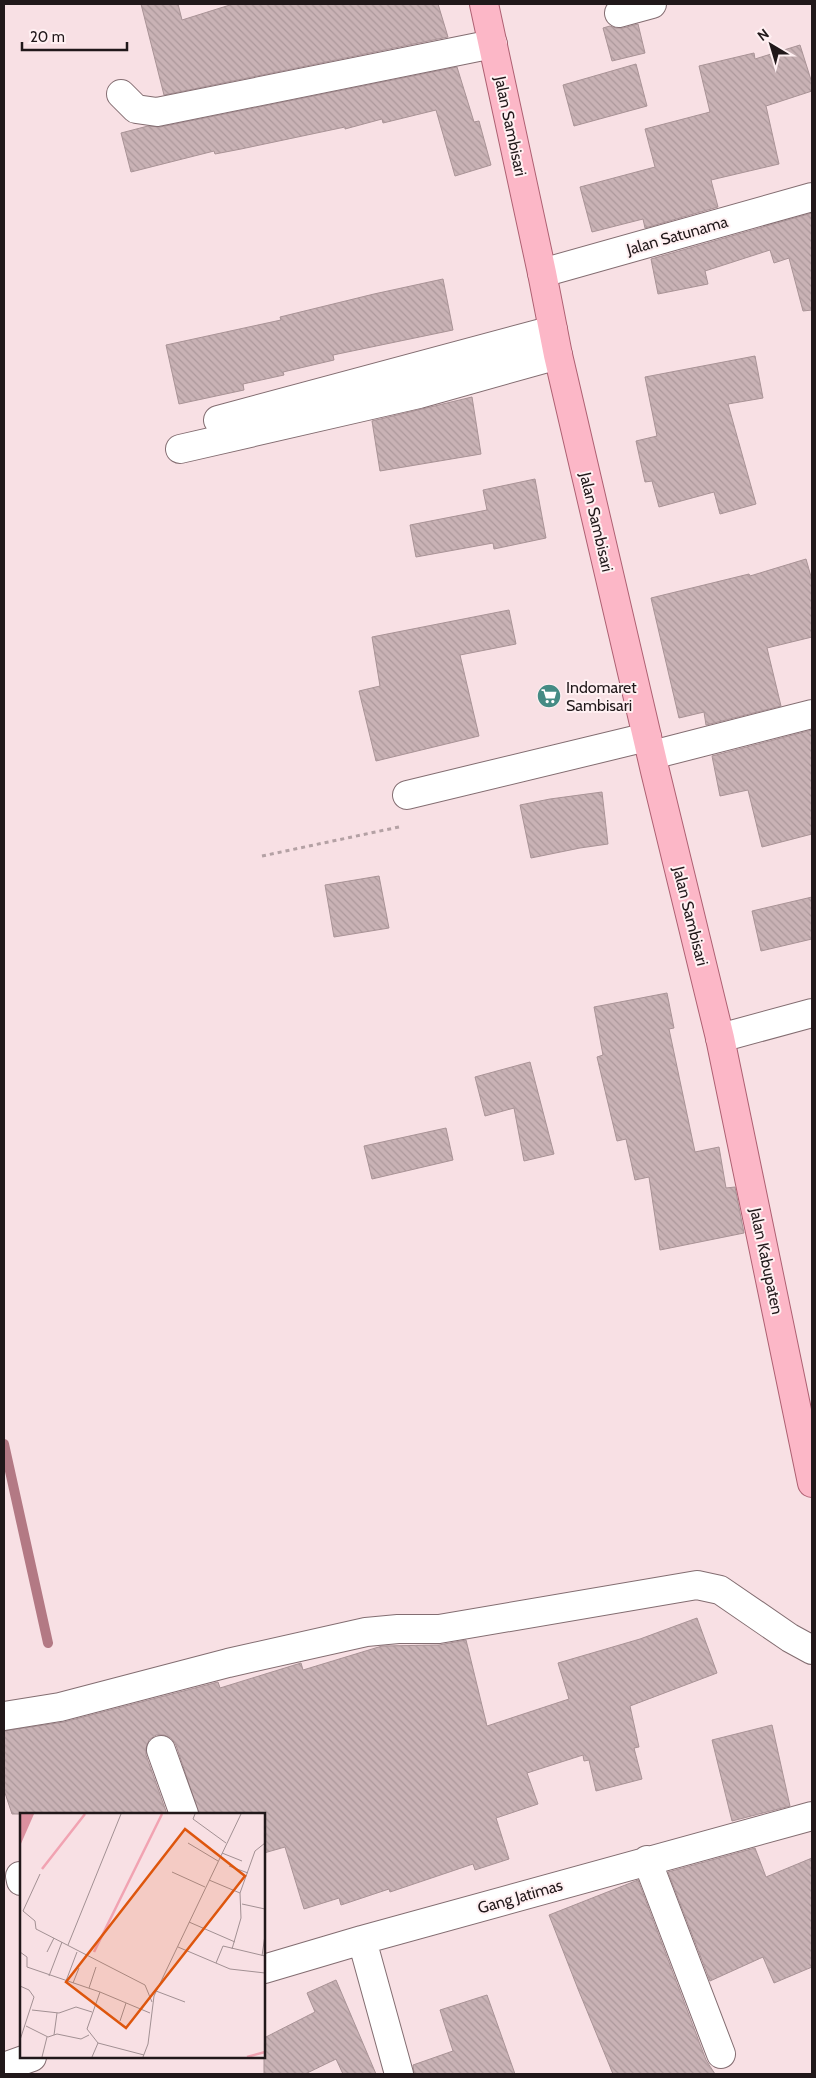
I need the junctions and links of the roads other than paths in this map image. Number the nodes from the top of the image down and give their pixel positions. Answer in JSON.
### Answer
{"nodes":[{"id":1,"x":484,"y":4,"type":"edge"},
{"id":2,"x":652,"y":4,"type":"edge"},
{"id":3,"x":619,"y":13,"type":"dead end"},
{"id":4,"x":493,"y":44,"type":"junction"},
{"id":5,"x":121,"y":94,"type":"dead end"},
{"id":6,"x":812,"y":197,"type":"edge"},
{"id":7,"x":542,"y":273,"type":"junction"},
{"id":8,"x":556,"y":343,"type":"junction"},
{"id":9,"x":218,"y":420,"type":"dead end"},
{"id":10,"x":180,"y":450,"type":"dead end"},
{"id":11,"x":812,"y":714,"type":"edge"},
{"id":12,"x":649,"y":746,"type":"junction"},
{"id":13,"x":406,"y":795,"type":"dead end"},
{"id":14,"x":812,"y":1013,"type":"edge"},
{"id":15,"x":720,"y":1038,"type":"junction"},
{"id":16,"x":812,"y":1483,"type":"edge"},
{"id":17,"x":812,"y":1650,"type":"edge"},
{"id":18,"x":4,"y":1716,"type":"edge"},
{"id":19,"x":161,"y":1750,"type":"dead end"},
{"id":20,"x":184,"y":1813,"type":"edge"},
{"id":21,"x":812,"y":1816,"type":"edge"},
{"id":22,"x":648,"y":1860,"type":"junction"},
{"id":23,"x":362,"y":1940,"type":"junction"},
{"id":24,"x":265,"y":1969,"type":"edge"},
{"id":25,"x":721,"y":2054,"type":"dead end"},
{"id":26,"x":29,"y":2058,"type":"edge"},
{"id":27,"x":4,"y":2067,"type":"edge"},
{"id":28,"x":399,"y":2074,"type":"edge"}],
"edges":[{"from":1,"to":4,"type":"main road","name":"Jalan Sambisari"},
{"from":2,"to":3,"type":"street"},
{"from":4,"to":5,"type":"street"},
{"from":4,"to":7,"type":"main road","name":"Jalan Sambisari"},
{"from":6,"to":7,"type":"street","name":"Jalan Satunama"},
{"from":7,"to":8,"type":"main road","name":"Jalan Sambisari"},
{"from":8,"to":9,"type":"street"},
{"from":8,"to":10,"type":"street"},
{"from":8,"to":12,"type":"main road","name":"Jalan Sambisari"},
{"from":11,"to":12,"type":"street"},
{"from":12,"to":13,"type":"street"},
{"from":12,"to":15,"type":"main road","name":"Jalan Sambisari"},
{"from":14,"to":15,"type":"street"},
{"from":15,"to":16,"type":"main road","name":"Jalan Kabupaten"},
{"from":17,"to":18,"type":"street"},
{"from":19,"to":20,"type":"street"},
{"from":21,"to":22,"type":"street","name":"Gang Jatimas"},
{"from":22,"to":23,"type":"street","name":"Gang Jatimas"},
{"from":22,"to":25,"type":"street"},
{"from":23,"to":24,"type":"street","name":"Gang Jatimas"},
{"from":23,"to":28,"type":"street"},
{"from":26,"to":27,"type":"street"}]}
